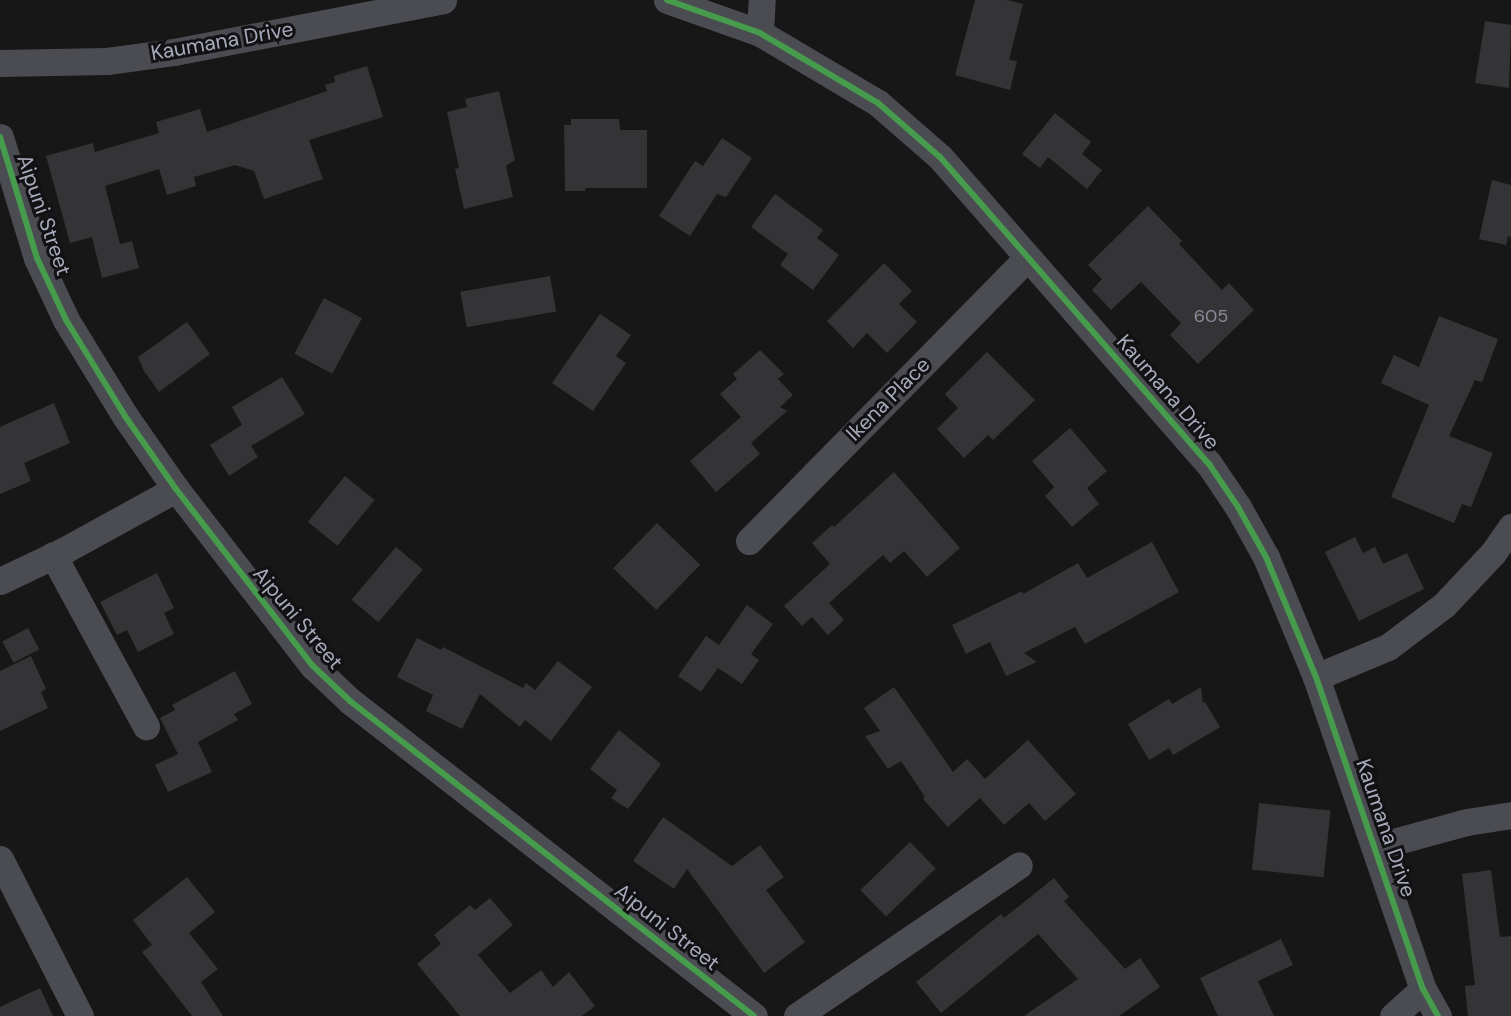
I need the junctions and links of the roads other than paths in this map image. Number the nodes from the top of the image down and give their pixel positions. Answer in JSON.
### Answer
{"nodes":[{"id":1,"x":442,"y":0,"type":"edge"},
{"id":2,"x":668,"y":0,"type":"edge"},
{"id":3,"x":762,"y":0,"type":"edge"},
{"id":4,"x":760,"y":33,"type":"junction"},
{"id":5,"x":0,"y":63,"type":"edge"},
{"id":6,"x":0,"y":137,"type":"edge"},
{"id":7,"x":1027,"y":258,"type":"junction"},
{"id":8,"x":176,"y":489,"type":"junction"},
{"id":9,"x":1511,"y":527,"type":"edge"},
{"id":10,"x":749,"y":541,"type":"dead end"},
{"id":11,"x":53,"y":555,"type":"junction"},
{"id":12,"x":0,"y":581,"type":"edge"},
{"id":13,"x":1316,"y":677,"type":"junction"},
{"id":14,"x":146,"y":726,"type":"dead end"},
{"id":15,"x":1511,"y":815,"type":"edge"},
{"id":16,"x":1375,"y":847,"type":"junction"},
{"id":17,"x":0,"y":859,"type":"edge"},
{"id":18,"x":1019,"y":864,"type":"dead end"},
{"id":19,"x":1423,"y":989,"type":"junction"},
{"id":20,"x":80,"y":1016,"type":"edge"},
{"id":21,"x":754,"y":1016,"type":"edge"},
{"id":22,"x":797,"y":1016,"type":"edge"},
{"id":23,"x":1393,"y":1016,"type":"edge"},
{"id":24,"x":1438,"y":1016,"type":"edge"}],
"edges":[{"from":1,"to":5,"type":"street","name":"Kaumana Drive"},
{"from":2,"to":4,"type":"street","name":"Kaumana Drive"},
{"from":3,"to":4,"type":"street"},
{"from":4,"to":7,"type":"street","name":"Kaumana Drive"},
{"from":6,"to":8,"type":"street","name":"Aipuni Street"},
{"from":7,"to":10,"type":"street","name":"Ikena Place"},
{"from":7,"to":13,"type":"street","name":"Kaumana Drive"},
{"from":8,"to":11,"type":"street"},
{"from":8,"to":21,"type":"street","name":"Aipuni Street"},
{"from":9,"to":13,"type":"street"},
{"from":11,"to":12,"type":"street"},
{"from":11,"to":14,"type":"street"},
{"from":13,"to":16,"type":"street","name":"Kaumana Drive"},
{"from":15,"to":16,"type":"street"},
{"from":16,"to":19,"type":"street","name":"Kaumana Drive"},
{"from":17,"to":20,"type":"street"},
{"from":18,"to":22,"type":"street"},
{"from":19,"to":23,"type":"street"},
{"from":19,"to":24,"type":"street","name":"Kaumana Drive"}]}
